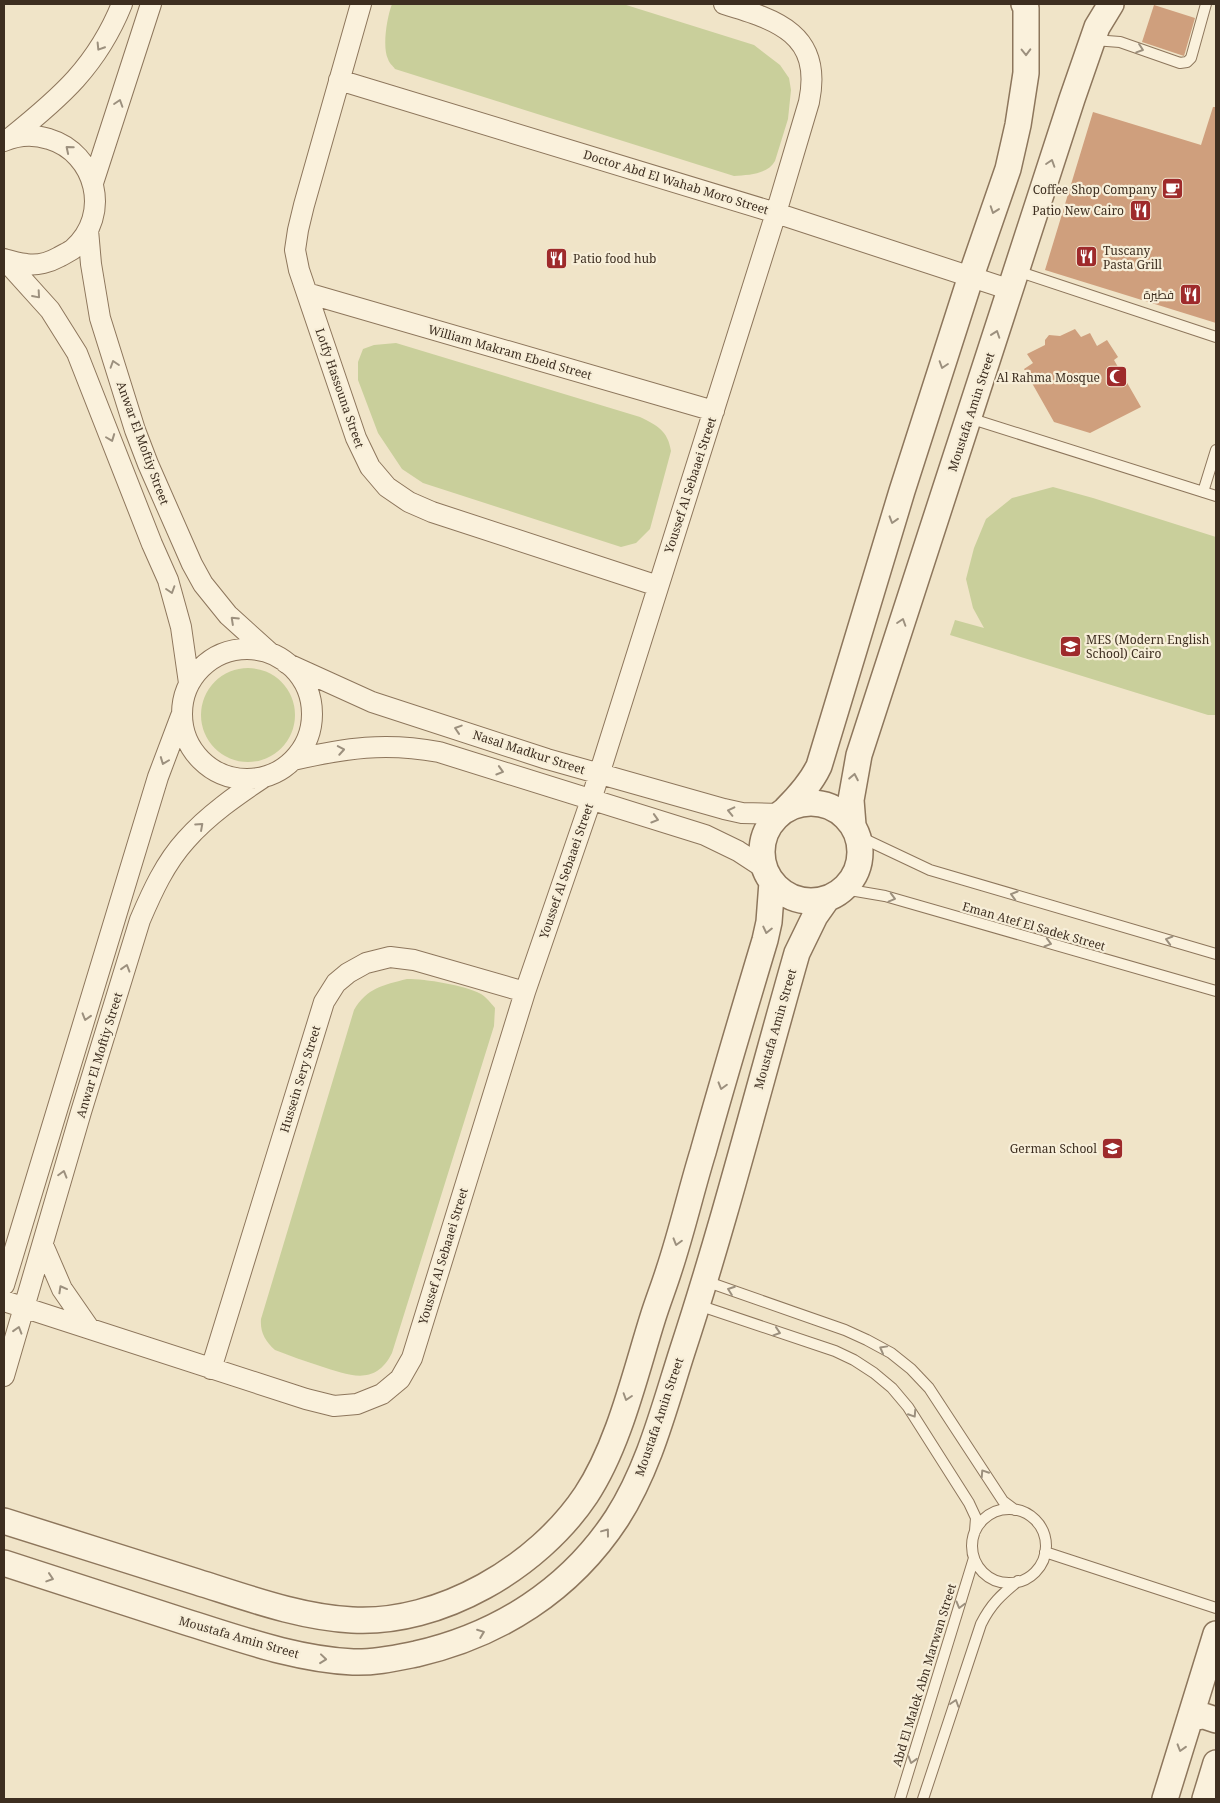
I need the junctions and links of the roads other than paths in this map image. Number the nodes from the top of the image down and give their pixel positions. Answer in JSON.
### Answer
{"nodes":[{"id":1,"x":122,"y":4,"type":"edge"},
{"id":2,"x":152,"y":4,"type":"edge"},
{"id":3,"x":361,"y":4,"type":"edge"},
{"id":4,"x":724,"y":4,"type":"edge"},
{"id":5,"x":1111,"y":4,"type":"edge"},
{"id":6,"x":1206,"y":4,"type":"edge"},
{"id":7,"x":1026,"y":5,"type":"edge"},
{"id":8,"x":1094,"y":24,"type":"edge"},
{"id":9,"x":339,"y":80,"type":"junction"},
{"id":10,"x":7,"y":139,"type":"edge"},
{"id":11,"x":93,"y":183,"type":"junction"},
{"id":12,"x":776,"y":213,"type":"junction"},
{"id":13,"x":88,"y":230,"type":"junction"},
{"id":14,"x":4,"y":259,"type":"edge"},
{"id":15,"x":971,"y":276,"type":"junction"},
{"id":16,"x":1014,"y":281,"type":"junction"},
{"id":17,"x":307,"y":293,"type":"junction"},
{"id":18,"x":1216,"y":337,"type":"edge"},
{"id":19,"x":714,"y":411,"type":"junction"},
{"id":20,"x":925,"y":424,"type":"junction"},
{"id":21,"x":965,"y":427,"type":"junction"},
{"id":22,"x":1216,"y":450,"type":"edge"},
{"id":23,"x":1203,"y":492,"type":"junction"},
{"id":24,"x":1216,"y":496,"type":"edge"},
{"id":25,"x":658,"y":586,"type":"junction"},
{"id":26,"x":278,"y":658,"type":"junction"},
{"id":27,"x":189,"y":684,"type":"junction"},
{"id":28,"x":181,"y":716,"type":"junction"},
{"id":29,"x":293,"y":760,"type":"junction"},
{"id":30,"x":598,"y":774,"type":"junction"},
{"id":31,"x":264,"y":777,"type":"junction"},
{"id":32,"x":591,"y":800,"type":"junction"},
{"id":33,"x":783,"y":812,"type":"junction"},
{"id":34,"x":856,"y":831,"type":"junction"},
{"id":35,"x":768,"y":875,"type":"junction"},
{"id":36,"x":836,"y":894,"type":"junction"},
{"id":37,"x":1216,"y":954,"type":"edge"},
{"id":38,"x":1216,"y":991,"type":"edge"},
{"id":39,"x":525,"y":992,"type":"junction"},
{"id":40,"x":11,"y":1242,"type":"edge"},
{"id":41,"x":43,"y":1245,"type":"junction"},
{"id":42,"x":669,"y":1270,"type":"junction"},
{"id":43,"x":706,"y":1281,"type":"junction"},
{"id":44,"x":4,"y":1285,"type":"edge"},
{"id":45,"x":660,"y":1293,"type":"junction"},
{"id":46,"x":4,"y":1302,"type":"edge"},
{"id":47,"x":698,"y":1305,"type":"junction"},
{"id":48,"x":24,"y":1308,"type":"junction"},
{"id":49,"x":89,"y":1328,"type":"junction"},
{"id":50,"x":211,"y":1369,"type":"junction"},
{"id":51,"x":4,"y":1376,"type":"edge"},
{"id":52,"x":1015,"y":1510,"type":"junction"},
{"id":53,"x":4,"y":1521,"type":"edge"},
{"id":54,"x":975,"y":1531,"type":"junction"},
{"id":55,"x":1045,"y":1552,"type":"junction"},
{"id":56,"x":974,"y":1558,"type":"junction"},
{"id":57,"x":4,"y":1563,"type":"edge"},
{"id":58,"x":1018,"y":1581,"type":"junction"},
{"id":59,"x":1216,"y":1608,"type":"edge"},
{"id":60,"x":1216,"y":1634,"type":"edge"},
{"id":61,"x":1209,"y":1688,"type":"edge"},
{"id":62,"x":1190,"y":1718,"type":"junction"},
{"id":63,"x":1216,"y":1720,"type":"edge"},
{"id":64,"x":1216,"y":1763,"type":"edge"},
{"id":65,"x":900,"y":1799,"type":"edge"},
{"id":66,"x":923,"y":1799,"type":"edge"},
{"id":67,"x":1165,"y":1799,"type":"edge"},
{"id":68,"x":1205,"y":1799,"type":"edge"}],
"edges":[{"from":1,"to":10,"type":"street","one_way":true},
{"from":11,"to":2,"type":"street","one_way":true},
{"from":3,"to":9,"type":"street","name":"Lotfy Hassouna Street"},
{"from":4,"to":12,"type":"street","name":"Youssef Al Sebaaei Street"},
{"from":5,"to":8,"type":"street","name":"Moustafa Amin Street"},
{"from":8,"to":6,"type":"lane","one_way":true},
{"from":7,"to":15,"type":"street","one_way":true},
{"from":16,"to":8,"type":"street","name":"Moustafa Amin Street","one_way":true},
{"from":9,"to":12,"type":"street","name":"Doctor Abd El Wahab Moro Street"},
{"from":9,"to":17,"type":"street","name":"Lotfy Hassouna Street"},
{"from":11,"to":10,"type":"street","one_way":true},
{"from":11,"to":13,"type":"street"},
{"from":12,"to":15,"type":"street","name":"Doctor Abd El Wahab Moro Street"},
{"from":12,"to":19,"type":"street","name":"Youssef Al Sebaaei Street"},
{"from":13,"to":14,"type":"street"},
{"from":26,"to":13,"type":"street","name":"Anwar El Moftiy Street","one_way":true},
{"from":14,"to":27,"type":"street","one_way":true},
{"from":15,"to":16,"type":"street","name":"Doctor Abd El Wahab Moro Street"},
{"from":15,"to":20,"type":"street","one_way":true},
{"from":16,"to":18,"type":"lane"},
{"from":21,"to":16,"type":"street","name":"Moustafa Amin Street","one_way":true},
{"from":17,"to":19,"type":"street","name":"William Makram Ebeid Street"},
{"from":17,"to":25,"type":"street","name":"Lotfy Hassouna Street"},
{"from":19,"to":25,"type":"street","name":"Youssef Al Sebaaei Street"},
{"from":20,"to":21,"type":"street"},
{"from":20,"to":33,"type":"street","one_way":true},
{"from":21,"to":23,"type":"lane"},
{"from":34,"to":21,"type":"street","name":"Moustafa Amin Street","one_way":true},
{"from":22,"to":23,"type":"lane"},
{"from":23,"to":24,"type":"lane"},
{"from":25,"to":30,"type":"street","name":"Youssef Al Sebaaei Street"},
{"from":26,"to":27,"type":"street"},
{"from":26,"to":29,"type":"street"},
{"from":30,"to":26,"type":"street","name":"Nasal Madkur Street","one_way":true},
{"from":27,"to":28,"type":"street"},
{"from":28,"to":31,"type":"street"},
{"from":28,"to":40,"type":"street","name":"Anwar El Moftiy Street","one_way":true},
{"from":29,"to":31,"type":"street"},
{"from":29,"to":32,"type":"street","one_way":true},
{"from":30,"to":32,"type":"street","name":"Youssef Al Sebaaei Street"},
{"from":33,"to":30,"type":"street","name":"Nasal Madkur Street","one_way":true},
{"from":41,"to":31,"type":"street","name":"Anwar El Moftiy Street","one_way":true},
{"from":32,"to":35,"type":"street","one_way":true},
{"from":32,"to":39,"type":"street","name":"Youssef Al Sebaaei Street"},
{"from":33,"to":34,"type":"street"},
{"from":33,"to":35,"type":"street"},
{"from":34,"to":36,"type":"street"},
{"from":37,"to":34,"type":"lane","name":"Eman Atef El Sadek Street","one_way":true},
{"from":35,"to":36,"type":"street"},
{"from":35,"to":42,"type":"street","one_way":true},
{"from":36,"to":38,"type":"lane","name":"Eman Atef El Sadek Street","one_way":true},
{"from":36,"to":43,"type":"street","name":"Moustafa Amin Street"},
{"from":39,"to":50,"type":"street","name":"Hussein Sery Street"},
{"from":39,"to":50,"type":"street","name":"Youssef Al Sebaaei Street"},
{"from":40,"to":44,"type":"street","name":"Anwar El Moftiy Street"},
{"from":41,"to":48,"type":"street","name":"Anwar El Moftiy Street"},
{"from":49,"to":41,"type":"street","one_way":true},
{"from":42,"to":43,"type":"street"},
{"from":42,"to":45,"type":"street"},
{"from":43,"to":47,"type":"street","name":"Moustafa Amin Street"},
{"from":52,"to":43,"type":"lane","one_way":true},
{"from":45,"to":47,"type":"street"},
{"from":45,"to":53,"type":"street","one_way":true},
{"from":46,"to":48,"type":"street","name":"Youssef Al Sebaaei Street"},
{"from":47,"to":54,"type":"lane","name":"Abd El Malek Abn Marwan Street","one_way":true},
{"from":57,"to":47,"type":"street","name":"Moustafa Amin Street","one_way":true},
{"from":48,"to":49,"type":"street","name":"Youssef Al Sebaaei Street"},
{"from":51,"to":48,"type":"street","name":"Anwar El Moftiy Street","one_way":true},
{"from":49,"to":50,"type":"street","name":"Youssef Al Sebaaei Street"},
{"from":52,"to":54,"type":"lane"},
{"from":52,"to":55,"type":"lane"},
{"from":54,"to":56,"type":"lane","name":"Abd El Malek Abn Marwan Street"},
{"from":55,"to":58,"type":"lane"},
{"from":55,"to":59,"type":"lane"},
{"from":56,"to":58,"type":"lane"},
{"from":56,"to":65,"type":"lane","name":"Abd El Malek Abn Marwan Street","one_way":true},
{"from":66,"to":58,"type":"lane","one_way":true},
{"from":60,"to":61,"type":"street"},
{"from":61,"to":62,"type":"street"},
{"from":62,"to":63,"type":"street"},
{"from":62,"to":67,"type":"street","one_way":true},
{"from":64,"to":68,"type":"street"}]}
